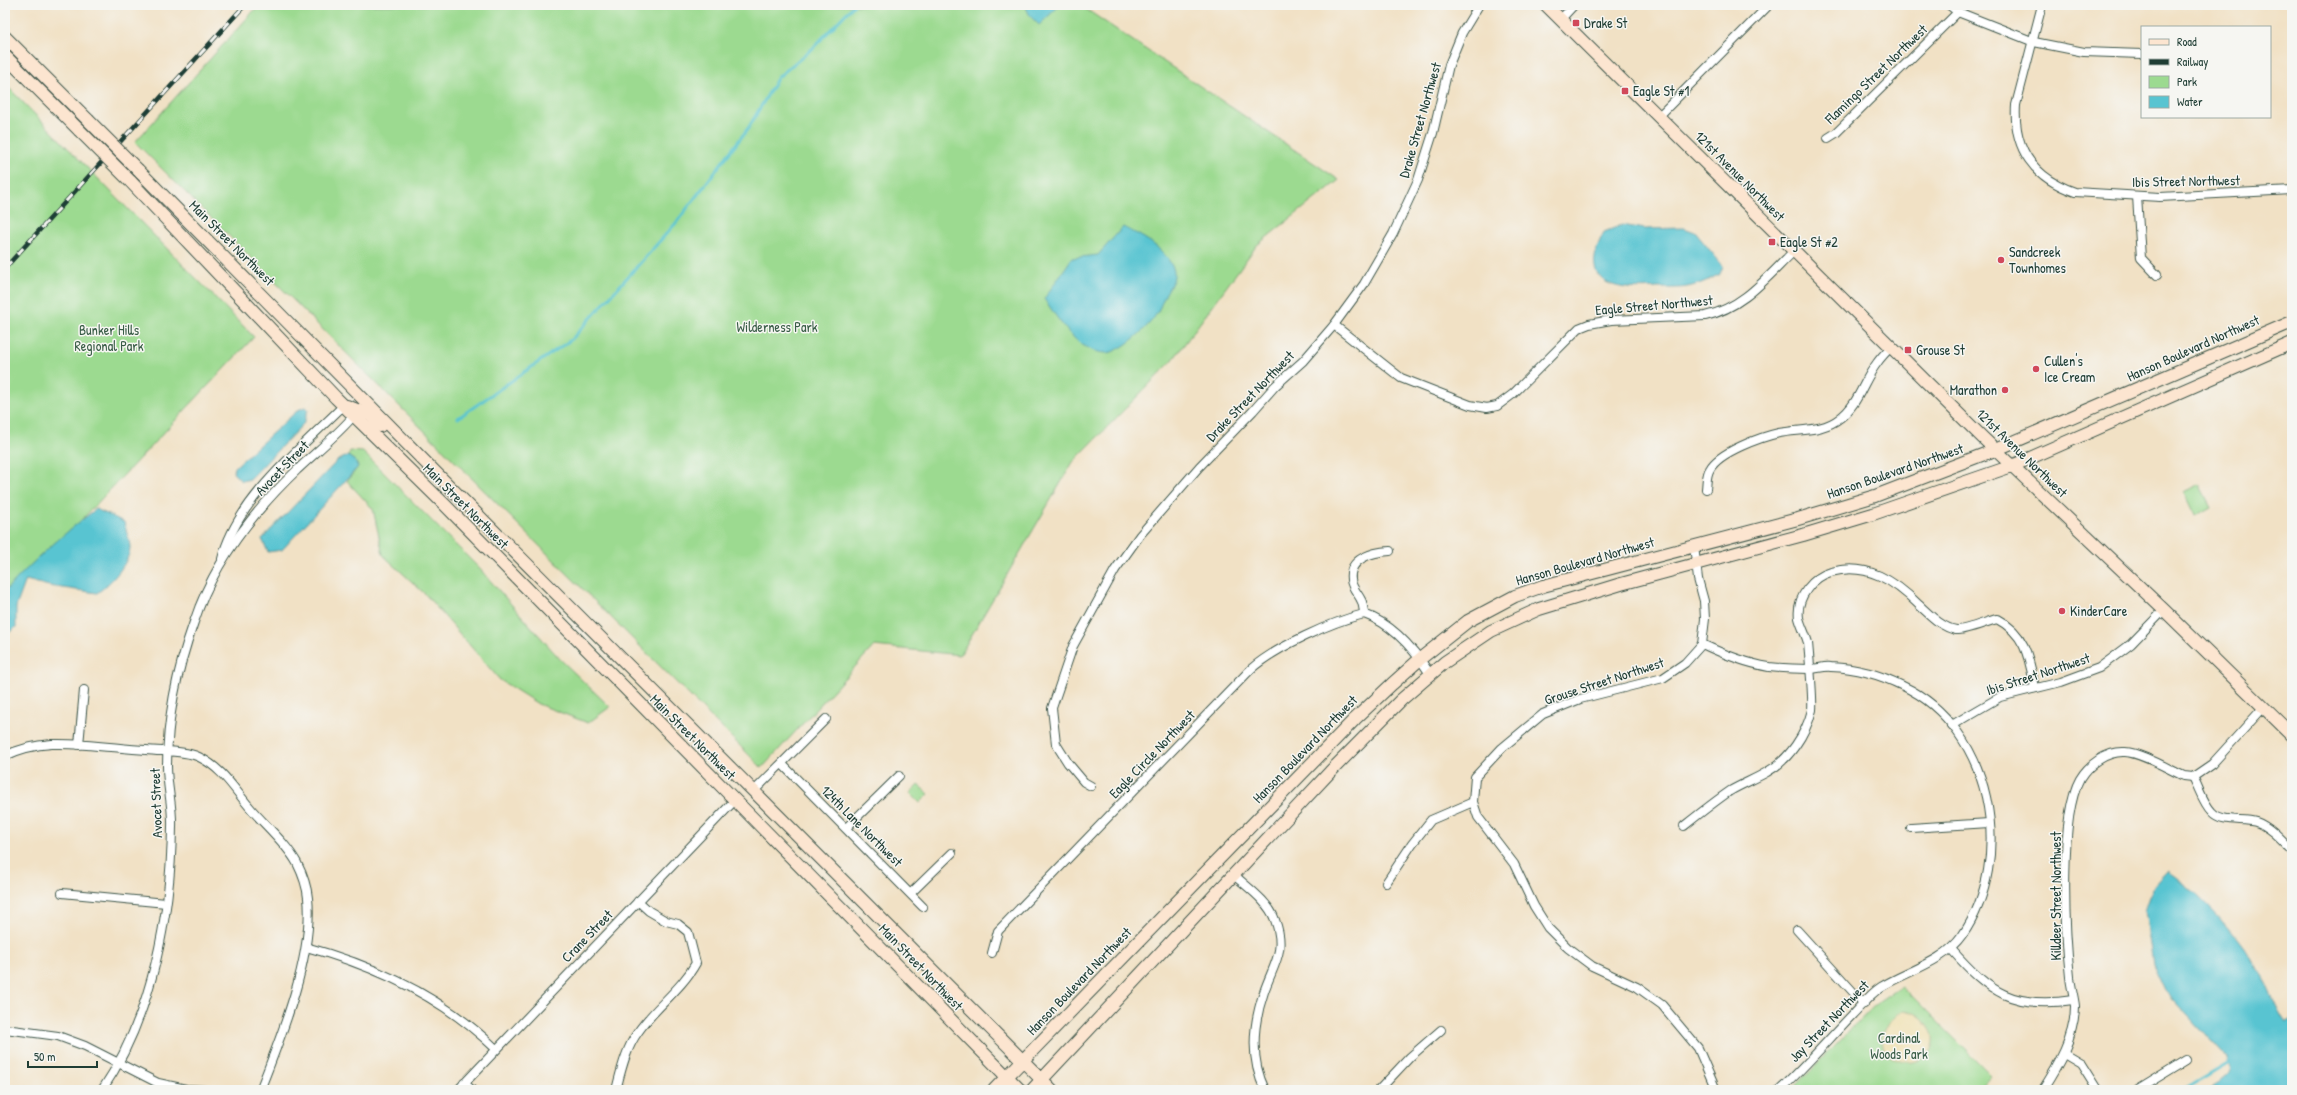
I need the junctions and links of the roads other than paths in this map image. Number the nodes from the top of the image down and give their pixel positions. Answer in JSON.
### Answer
{"nodes":[{"id":1,"x":1479,"y":5,"type":"edge"},
{"id":2,"x":1546,"y":5,"type":"edge"},
{"id":3,"x":1574,"y":5,"type":"edge"},
{"id":4,"x":1769,"y":5,"type":"edge"},
{"id":5,"x":1949,"y":5,"type":"edge"},
{"id":6,"x":2042,"y":5,"type":"edge"},
{"id":7,"x":1958,"y":12,"type":"junction"},
{"id":8,"x":1560,"y":20,"type":"junction"},
{"id":9,"x":5,"y":37,"type":"edge"},
{"id":10,"x":2034,"y":42,"type":"junction"},
{"id":11,"x":2141,"y":54,"type":"edge"},
{"id":12,"x":5,"y":56,"type":"edge"},
{"id":13,"x":1659,"y":116,"type":"junction"},
{"id":14,"x":1828,"y":138,"type":"dead end"},
{"id":15,"x":2292,"y":190,"type":"edge"},
{"id":16,"x":2137,"y":196,"type":"junction"},
{"id":17,"x":1794,"y":251,"type":"junction"},
{"id":18,"x":2157,"y":276,"type":"dead end"},
{"id":19,"x":2292,"y":322,"type":"edge"},
{"id":20,"x":1334,"y":325,"type":"junction"},
{"id":21,"x":2292,"y":336,"type":"edge"},
{"id":22,"x":2292,"y":343,"type":"edge"},
{"id":23,"x":1891,"y":347,"type":"junction"},
{"id":24,"x":2247,"y":362,"type":"junction"},
{"id":25,"x":363,"y":397,"type":"junction"},
{"id":26,"x":344,"y":405,"type":"junction"},
{"id":27,"x":355,"y":413,"type":"junction"},
{"id":28,"x":1995,"y":450,"type":"junction"},
{"id":29,"x":2012,"y":466,"type":"junction"},
{"id":30,"x":435,"y":472,"type":"junction"},
{"id":31,"x":1706,"y":489,"type":"dead end"},
{"id":32,"x":1694,"y":546,"type":"junction"},
{"id":33,"x":1390,"y":550,"type":"dead end"},
{"id":34,"x":222,"y":560,"type":"junction"},
{"id":35,"x":1697,"y":564,"type":"junction"},
{"id":36,"x":2164,"y":610,"type":"junction"},
{"id":37,"x":1364,"y":614,"type":"junction"},
{"id":38,"x":1702,"y":644,"type":"junction"},
{"id":39,"x":1420,"y":659,"type":"junction"},
{"id":40,"x":1809,"y":669,"type":"junction"},
{"id":41,"x":1430,"y":674,"type":"junction"},
{"id":42,"x":2035,"y":688,"type":"junction"},
{"id":43,"x":84,"y":690,"type":"dead end"},
{"id":44,"x":2263,"y":708,"type":"junction"},
{"id":45,"x":826,"y":719,"type":"dead end"},
{"id":46,"x":1952,"y":726,"type":"junction"},
{"id":47,"x":2292,"y":735,"type":"edge"},
{"id":48,"x":79,"y":745,"type":"junction"},
{"id":49,"x":168,"y":752,"type":"junction"},
{"id":50,"x":5,"y":756,"type":"edge"},
{"id":51,"x":782,"y":764,"type":"junction"},
{"id":52,"x":899,"y":776,"type":"dead end"},
{"id":53,"x":2193,"y":777,"type":"junction"},
{"id":54,"x":1091,"y":786,"type":"dead end"},
{"id":55,"x":755,"y":790,"type":"junction"},
{"id":56,"x":735,"y":800,"type":"junction"},
{"id":57,"x":1473,"y":802,"type":"junction"},
{"id":58,"x":1989,"y":823,"type":"junction"},
{"id":59,"x":1684,"y":826,"type":"dead end"},
{"id":60,"x":846,"y":828,"type":"junction"},
{"id":61,"x":1911,"y":828,"type":"dead end"},
{"id":62,"x":2292,"y":851,"type":"edge"},
{"id":63,"x":952,"y":853,"type":"dead end"},
{"id":64,"x":1234,"y":875,"type":"junction"},
{"id":65,"x":1386,"y":883,"type":"dead end"},
{"id":66,"x":62,"y":892,"type":"dead end"},
{"id":67,"x":911,"y":893,"type":"junction"},
{"id":68,"x":638,"y":901,"type":"junction"},
{"id":69,"x":166,"y":903,"type":"junction"},
{"id":70,"x":923,"y":907,"type":"dead end"},
{"id":71,"x":1797,"y":930,"type":"dead end"},
{"id":72,"x":306,"y":947,"type":"junction"},
{"id":73,"x":1951,"y":950,"type":"junction"},
{"id":74,"x":992,"y":953,"type":"dead end"},
{"id":75,"x":2073,"y":1000,"type":"junction"},
{"id":76,"x":1864,"y":1004,"type":"junction"},
{"id":77,"x":5,"y":1029,"type":"edge"},
{"id":78,"x":1441,"y":1030,"type":"dead end"},
{"id":79,"x":496,"y":1049,"type":"junction"},
{"id":80,"x":2064,"y":1053,"type":"junction"},
{"id":81,"x":2186,"y":1060,"type":"dead end"},
{"id":82,"x":1022,"y":1061,"type":"junction"},
{"id":83,"x":118,"y":1062,"type":"junction"},
{"id":84,"x":1007,"y":1077,"type":"junction"},
{"id":85,"x":1041,"y":1080,"type":"junction"},
{"id":86,"x":464,"y":1083,"type":"junction"},
{"id":87,"x":102,"y":1090,"type":"edge"},
{"id":88,"x":206,"y":1090,"type":"edge"},
{"id":89,"x":260,"y":1090,"type":"edge"},
{"id":90,"x":458,"y":1090,"type":"edge"},
{"id":91,"x":472,"y":1090,"type":"edge"},
{"id":92,"x":616,"y":1090,"type":"edge"},
{"id":93,"x":994,"y":1090,"type":"edge"},
{"id":94,"x":1020,"y":1090,"type":"edge"},
{"id":95,"x":1032,"y":1090,"type":"edge"},
{"id":96,"x":1052,"y":1090,"type":"edge"},
{"id":97,"x":1265,"y":1090,"type":"edge"},
{"id":98,"x":1379,"y":1090,"type":"edge"},
{"id":99,"x":1716,"y":1090,"type":"edge"},
{"id":100,"x":1780,"y":1090,"type":"edge"},
{"id":101,"x":2042,"y":1090,"type":"edge"},
{"id":102,"x":2098,"y":1090,"type":"edge"},
{"id":103,"x":2137,"y":1090,"type":"edge"}],
"edges":[{"from":1,"to":20,"type":"street","name":"Drake Street Northwest"},
{"from":2,"to":8,"type":"main road","name":"121st Avenue Northwest"},
{"from":3,"to":8,"type":"street"},
{"from":4,"to":13,"type":"street"},
{"from":5,"to":7,"type":"street"},
{"from":6,"to":10,"type":"street"},
{"from":7,"to":10,"type":"street"},
{"from":7,"to":14,"type":"street","name":"Flamingo Street Northwest"},
{"from":8,"to":13,"type":"main road","name":"121st Avenue Northwest"},
{"from":9,"to":25,"type":"main road","name":"Main Street Northwest","bridge":true},
{"from":10,"to":11,"type":"street"},
{"from":10,"to":16,"type":"street","name":"Ibis Street Northwest"},
{"from":12,"to":26,"type":"main road","name":"Main Street Northwest","bridge":true},
{"from":13,"to":17,"type":"main road","name":"121st Avenue Northwest"},
{"from":15,"to":16,"type":"street","name":"Ibis Street Northwest"},
{"from":16,"to":18,"type":"street"},
{"from":17,"to":20,"type":"street","name":"Eagle Street Northwest"},
{"from":17,"to":23,"type":"main road","name":"121st Avenue Northwest"},
{"from":19,"to":28,"type":"main road","name":"Hanson Boulevard Northwest"},
{"from":20,"to":54,"type":"street","name":"Drake Street Northwest"},
{"from":21,"to":24,"type":"main road"},
{"from":22,"to":24,"type":"main road"},
{"from":23,"to":28,"type":"main road","name":"121st Avenue Northwest"},
{"from":23,"to":31,"type":"street"},
{"from":24,"to":29,"type":"main road"},
{"from":25,"to":27,"type":"street","name":"Avocet Street"},
{"from":25,"to":30,"type":"main road","name":"Main Street Northwest"},
{"from":26,"to":27,"type":"main road","name":"Main Street Northwest"},
{"from":26,"to":34,"type":"street","name":"Avocet Street"},
{"from":27,"to":30,"type":"main road","name":"Main Street Northwest"},
{"from":27,"to":34,"type":"street","name":"Avocet Street"},
{"from":27,"to":56,"type":"main road","name":"Main Street Northwest"},
{"from":28,"to":29,"type":"main road","name":"121st Avenue Northwest"},
{"from":28,"to":32,"type":"main road","name":"Hanson Boulevard Northwest"},
{"from":29,"to":35,"type":"main road"},
{"from":29,"to":36,"type":"main road","name":"121st Avenue Northwest"},
{"from":30,"to":55,"type":"main road","name":"Main Street Northwest"},
{"from":32,"to":35,"type":"street"},
{"from":32,"to":39,"type":"main road","name":"Hanson Boulevard Northwest"},
{"from":33,"to":37,"type":"street"},
{"from":34,"to":49,"type":"street","name":"Avocet Street"},
{"from":35,"to":38,"type":"street"},
{"from":35,"to":41,"type":"main road"},
{"from":36,"to":42,"type":"street","name":"Ibis Street Northwest"},
{"from":36,"to":44,"type":"main road","name":"121st Avenue Northwest"},
{"from":37,"to":39,"type":"street"},
{"from":37,"to":74,"type":"street","name":"Eagle Circle Northwest"},
{"from":38,"to":40,"type":"street","name":"Jay Street Northwest"},
{"from":38,"to":57,"type":"street","name":"Grouse Street Northwest"},
{"from":39,"to":41,"type":"street"},
{"from":39,"to":82,"type":"main road","name":"Hanson Boulevard Northwest"},
{"from":40,"to":42,"type":"street"},
{"from":40,"to":46,"type":"street","name":"Jay Street Northwest"},
{"from":40,"to":59,"type":"street"},
{"from":41,"to":64,"type":"main road"},
{"from":42,"to":46,"type":"street","name":"Ibis Street Northwest"},
{"from":43,"to":48,"type":"street"},
{"from":44,"to":47,"type":"main road","name":"121st Avenue Northwest"},
{"from":44,"to":53,"type":"street"},
{"from":45,"to":51,"type":"street"},
{"from":46,"to":58,"type":"street","name":"Jay Street Northwest"},
{"from":48,"to":49,"type":"street"},
{"from":48,"to":50,"type":"street"},
{"from":49,"to":69,"type":"street","name":"Avocet Street"},
{"from":49,"to":72,"type":"street"},
{"from":51,"to":55,"type":"street"},
{"from":51,"to":60,"type":"street","name":"124th Lane Northwest"},
{"from":52,"to":60,"type":"street"},
{"from":53,"to":62,"type":"street"},
{"from":53,"to":75,"type":"street","name":"Killdeer Street Northwest"},
{"from":55,"to":82,"type":"main road","name":"Main Street Northwest"},
{"from":56,"to":68,"type":"street","name":"Crane Street"},
{"from":56,"to":84,"type":"main road","name":"Main Street Northwest"},
{"from":57,"to":65,"type":"street"},
{"from":57,"to":99,"type":"street"},
{"from":58,"to":61,"type":"street"},
{"from":58,"to":73,"type":"street","name":"Jay Street Northwest"},
{"from":60,"to":67,"type":"street","name":"124th Lane Northwest"},
{"from":63,"to":67,"type":"street"},
{"from":64,"to":85,"type":"main road"},
{"from":64,"to":97,"type":"street"},
{"from":66,"to":69,"type":"street"},
{"from":67,"to":70,"type":"street","name":"124th Lane Northwest"},
{"from":68,"to":79,"type":"street","name":"Crane Street"},
{"from":68,"to":92,"type":"street"},
{"from":69,"to":83,"type":"street","name":"Avocet Street"},
{"from":71,"to":76,"type":"street"},
{"from":72,"to":79,"type":"street"},
{"from":72,"to":89,"type":"street"},
{"from":73,"to":75,"type":"street"},
{"from":73,"to":76,"type":"street","name":"Jay Street Northwest"},
{"from":75,"to":80,"type":"street","name":"Killdeer Street Northwest"},
{"from":76,"to":100,"type":"street","name":"Jay Street Northwest"},
{"from":77,"to":83,"type":"street"},
{"from":78,"to":98,"type":"street"},
{"from":79,"to":86,"type":"street","name":"Crane Street"},
{"from":80,"to":101,"type":"street","name":"Killdeer Street Northwest"},
{"from":80,"to":102,"type":"street"},
{"from":81,"to":103,"type":"street"},
{"from":82,"to":84,"type":"main road","name":"Hanson Boulevard Northwest"},
{"from":82,"to":85,"type":"main road","name":"Main Street Northwest"},
{"from":83,"to":87,"type":"street","name":"Avocet Street"},
{"from":83,"to":88,"type":"street"},
{"from":84,"to":93,"type":"main road","name":"Hanson Boulevard Northwest"},
{"from":84,"to":94,"type":"main road","name":"Main Street Northwest"},
{"from":85,"to":95,"type":"main road"},
{"from":85,"to":96,"type":"main road","name":"Main Street Northwest"},
{"from":86,"to":90,"type":"street","name":"Crane Street"},
{"from":86,"to":91,"type":"street"}]}
